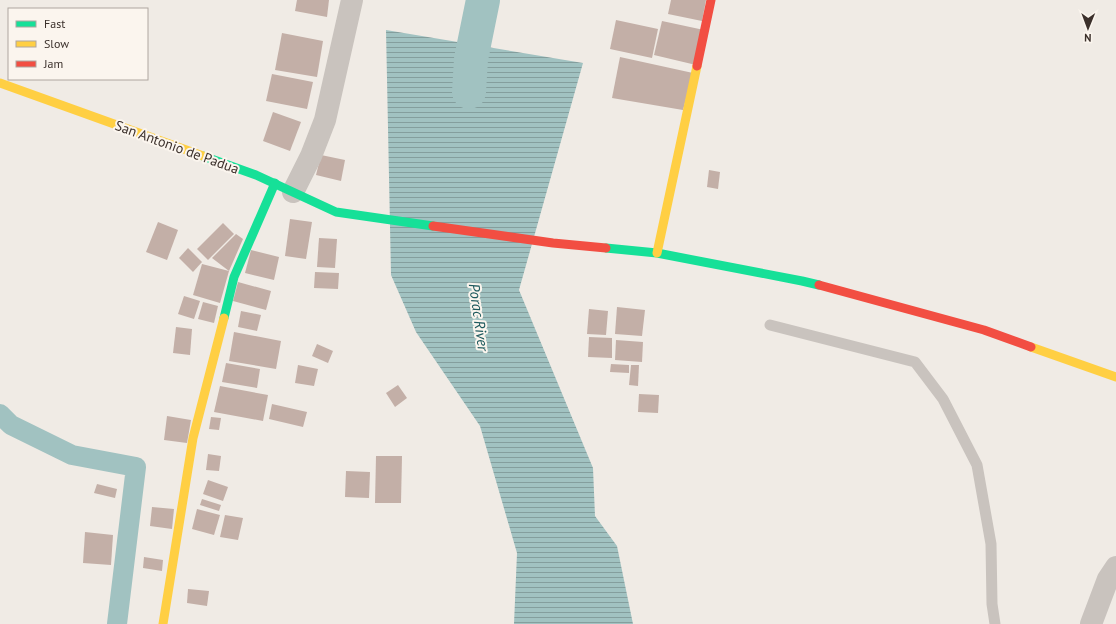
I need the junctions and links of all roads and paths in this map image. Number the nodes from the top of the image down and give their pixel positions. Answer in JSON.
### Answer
{"nodes":[{"id":1,"x":352,"y":0,"type":"edge"},
{"id":2,"x":711,"y":0,"type":"edge"},
{"id":3,"x":0,"y":83,"type":"edge"},
{"id":4,"x":284,"y":188,"type":"junction"},
{"id":5,"x":658,"y":253,"type":"junction"},
{"id":6,"x":770,"y":325,"type":"dead end"},
{"id":7,"x":1116,"y":377,"type":"edge"},
{"id":8,"x":1116,"y":567,"type":"edge"},
{"id":9,"x":163,"y":624,"type":"edge"},
{"id":10,"x":995,"y":624,"type":"edge"},
{"id":11,"x":1091,"y":624,"type":"edge"}],
"edges":[{"from":1,"to":4,"type":"street"},
{"from":2,"to":5,"type":"street"},
{"from":3,"to":4,"type":"street","name":"San Antonio de Padua"},
{"from":4,"to":5,"type":"street","name":"San Antonio de Padua"},
{"from":4,"to":9,"type":"street"},
{"from":5,"to":7,"type":"street","name":"San Antonio de Padua"},
{"from":6,"to":10,"type":"lane"},
{"from":8,"to":11,"type":"street"}]}
